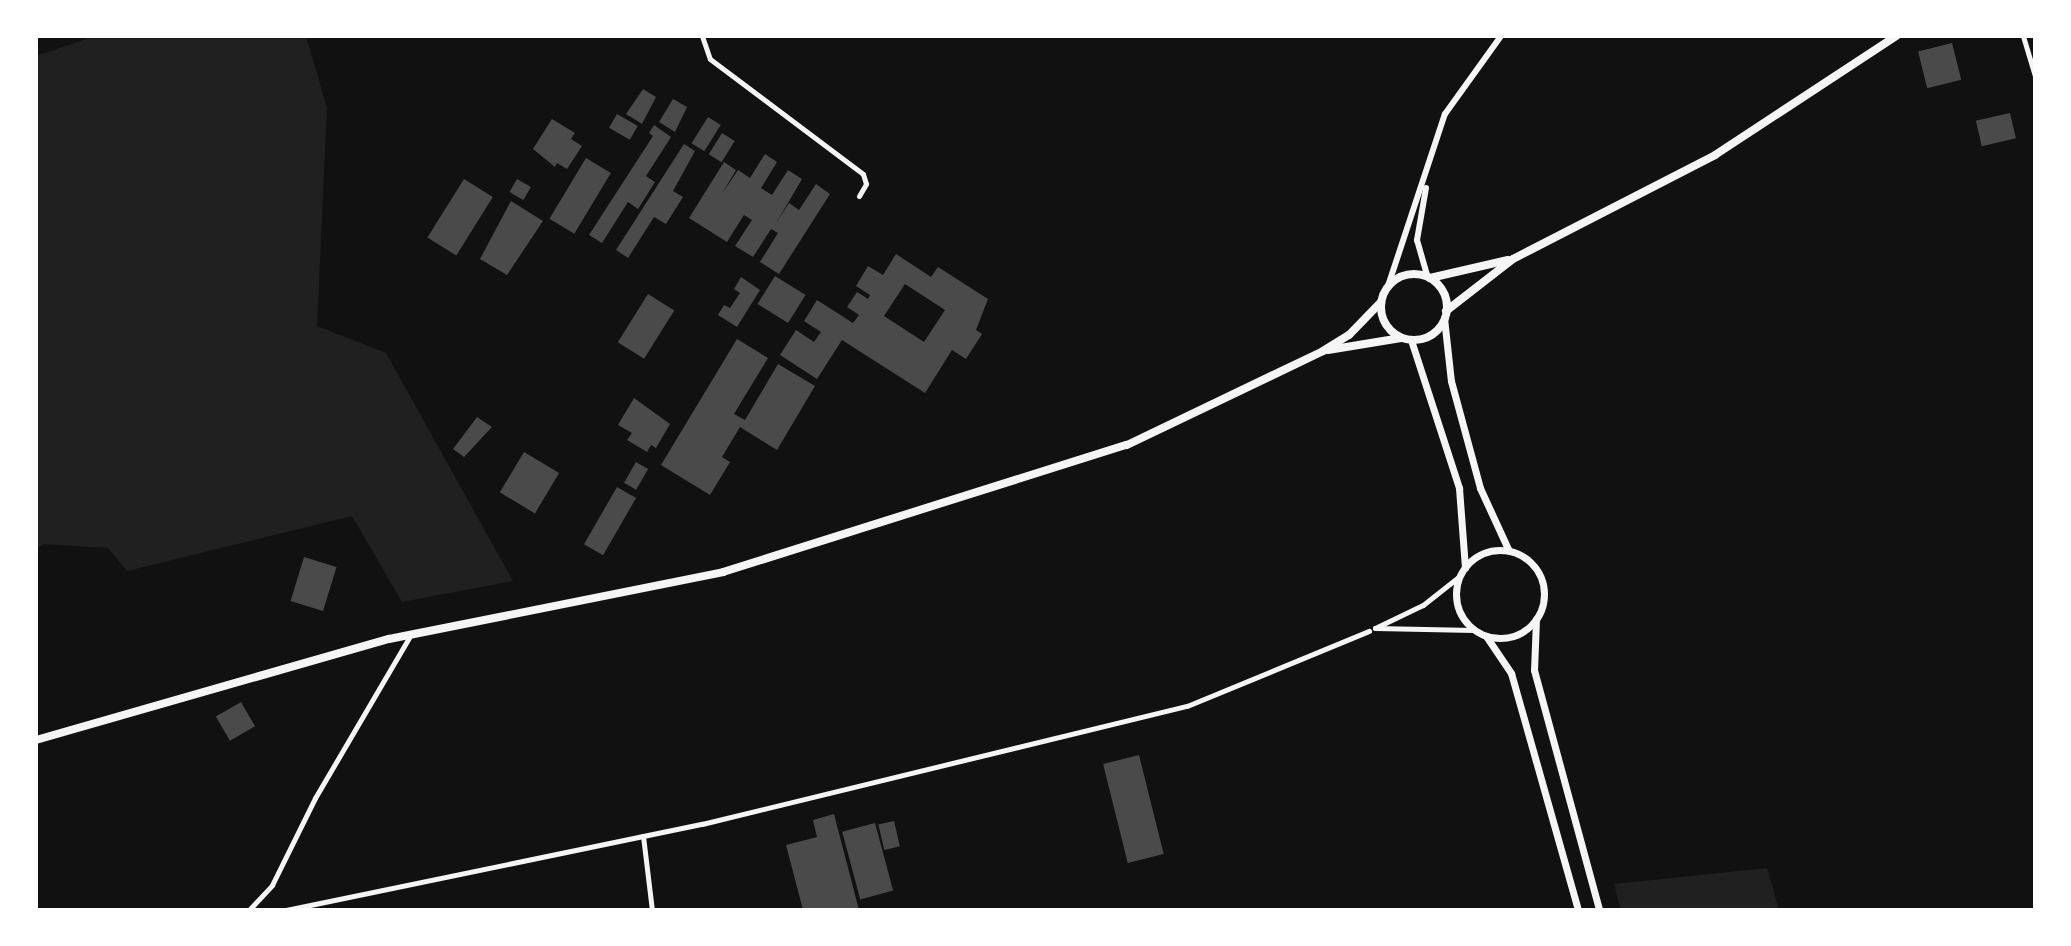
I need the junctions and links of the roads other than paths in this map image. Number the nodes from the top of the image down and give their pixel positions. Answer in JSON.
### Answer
{"nodes":[{"id":1,"x":702,"y":36,"type":"edge"},
{"id":2,"x":1501,"y":36,"type":"edge"},
{"id":3,"x":1896,"y":36,"type":"edge"},
{"id":4,"x":2023,"y":36,"type":"edge"},
{"id":5,"x":2035,"y":76,"type":"edge"},
{"id":6,"x":1429,"y":169,"type":"junction"},
{"id":7,"x":859,"y":196,"type":"dead end"},
{"id":8,"x":1513,"y":259,"type":"junction"},
{"id":9,"x":1428,"y":277,"type":"junction"},
{"id":10,"x":1388,"y":286,"type":"junction"},
{"id":11,"x":1381,"y":302,"type":"junction"},
{"id":12,"x":1445,"y":314,"type":"junction"},
{"id":13,"x":1401,"y":338,"type":"junction"},
{"id":14,"x":1411,"y":340,"type":"junction"},
{"id":15,"x":1323,"y":351,"type":"junction"},
{"id":16,"x":1509,"y":551,"type":"junction"},
{"id":17,"x":1463,"y":572,"type":"junction"},
{"id":18,"x":1536,"y":619,"type":"junction"},
{"id":19,"x":1474,"y":630,"type":"junction"},
{"id":20,"x":1369,"y":631,"type":"dead end"},
{"id":21,"x":411,"y":634,"type":"junction"},
{"id":22,"x":1486,"y":636,"type":"junction"},
{"id":23,"x":36,"y":740,"type":"edge"},
{"id":24,"x":643,"y":836,"type":"junction"},
{"id":25,"x":249,"y":910,"type":"edge"},
{"id":26,"x":286,"y":910,"type":"edge"},
{"id":27,"x":652,"y":910,"type":"edge"},
{"id":28,"x":1578,"y":910,"type":"edge"},
{"id":29,"x":1599,"y":910,"type":"edge"}],
"edges":[{"from":1,"to":7,"type":"street"},
{"from":2,"to":6,"type":"street"},
{"from":3,"to":8,"type":"main road"},
{"from":4,"to":5,"type":"street"},
{"from":6,"to":9,"type":"street"},
{"from":6,"to":10,"type":"street"},
{"from":8,"to":9,"type":"main road"},
{"from":8,"to":12,"type":"main road"},
{"from":9,"to":10,"type":"main road"},
{"from":9,"to":12,"type":"main road"},
{"from":10,"to":11,"type":"main road"},
{"from":11,"to":13,"type":"main road"},
{"from":11,"to":15,"type":"main road"},
{"from":12,"to":14,"type":"main road"},
{"from":12,"to":16,"type":"main road"},
{"from":13,"to":14,"type":"main road"},
{"from":13,"to":15,"type":"main road"},
{"from":14,"to":17,"type":"main road"},
{"from":15,"to":21,"type":"main road"},
{"from":16,"to":17,"type":"main road"},
{"from":16,"to":18,"type":"main road"},
{"from":17,"to":19,"type":"main road"},
{"from":17,"to":19,"type":"street"},
{"from":18,"to":22,"type":"main road"},
{"from":18,"to":29,"type":"main road"},
{"from":19,"to":22,"type":"main road"},
{"from":20,"to":24,"type":"street"},
{"from":21,"to":23,"type":"main road"},
{"from":21,"to":25,"type":"street"},
{"from":22,"to":28,"type":"main road"},
{"from":24,"to":26,"type":"street"},
{"from":24,"to":27,"type":"street"}]}
